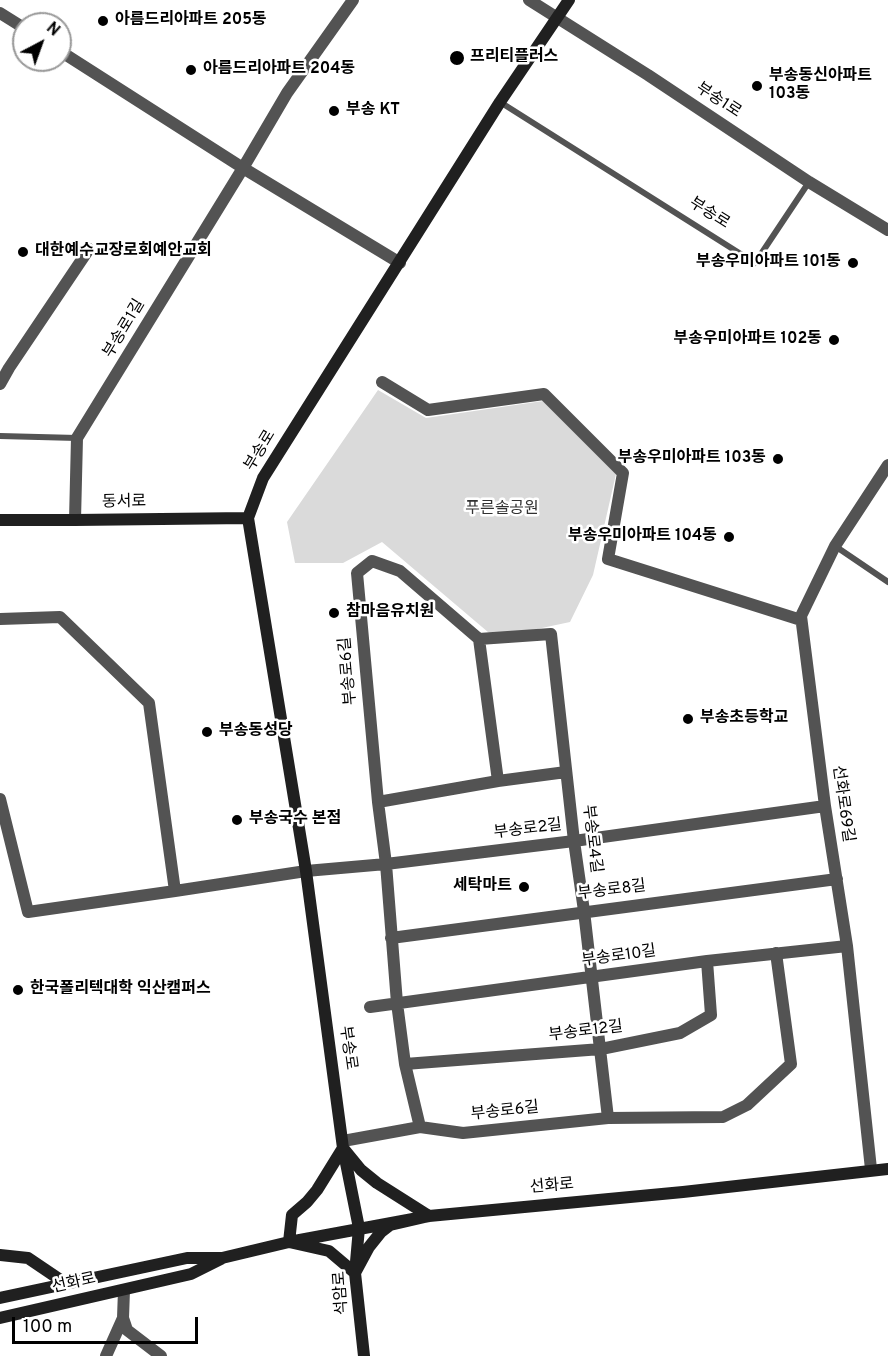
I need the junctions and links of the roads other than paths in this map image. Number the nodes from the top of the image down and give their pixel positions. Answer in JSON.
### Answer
{"nodes":[{"id":1,"x":353,"y":0,"type":"edge"},
{"id":2,"x":529,"y":0,"type":"edge"},
{"id":3,"x":569,"y":0,"type":"edge"},
{"id":4,"x":557,"y":19,"type":"junction"},
{"id":5,"x":72,"y":59,"type":"edge"},
{"id":6,"x":500,"y":102,"type":"junction"},
{"id":7,"x":243,"y":168,"type":"junction"},
{"id":8,"x":809,"y":182,"type":"junction"},
{"id":9,"x":888,"y":230,"type":"edge"},
{"id":10,"x":89,"y":249,"type":"dead end"},
{"id":11,"x":400,"y":263,"type":"junction"},
{"id":12,"x":4,"y":365,"type":"edge"},
{"id":13,"x":382,"y":382,"type":"dead end"},
{"id":14,"x":0,"y":384,"type":"edge"},
{"id":15,"x":0,"y":436,"type":"edge"},
{"id":16,"x":78,"y":438,"type":"junction"},
{"id":17,"x":888,"y":465,"type":"edge"},
{"id":18,"x":248,"y":518,"type":"junction"},
{"id":19,"x":0,"y":520,"type":"edge"},
{"id":20,"x":75,"y":520,"type":"junction"},
{"id":21,"x":835,"y":546,"type":"junction"},
{"id":22,"x":888,"y":582,"type":"edge"},
{"id":23,"x":0,"y":618,"type":"edge"},
{"id":24,"x":801,"y":620,"type":"junction"},
{"id":25,"x":479,"y":639,"type":"junction"},
{"id":26,"x":566,"y":772,"type":"junction"},
{"id":27,"x":498,"y":781,"type":"junction"},
{"id":28,"x":0,"y":799,"type":"edge"},
{"id":29,"x":378,"y":802,"type":"junction"},
{"id":30,"x":825,"y":806,"type":"junction"},
{"id":31,"x":574,"y":841,"type":"junction"},
{"id":32,"x":386,"y":864,"type":"junction"},
{"id":33,"x":306,"y":871,"type":"junction"},
{"id":34,"x":837,"y":879,"type":"junction"},
{"id":35,"x":175,"y":891,"type":"junction"},
{"id":36,"x":584,"y":911,"type":"junction"},
{"id":37,"x":391,"y":938,"type":"junction"},
{"id":38,"x":847,"y":946,"type":"junction"},
{"id":39,"x":777,"y":953,"type":"junction"},
{"id":40,"x":707,"y":961,"type":"junction"},
{"id":41,"x":592,"y":977,"type":"junction"},
{"id":42,"x":397,"y":1004,"type":"junction"},
{"id":43,"x":370,"y":1007,"type":"dead end"},
{"id":44,"x":601,"y":1049,"type":"junction"},
{"id":45,"x":405,"y":1064,"type":"junction"},
{"id":46,"x":608,"y":1118,"type":"junction"},
{"id":47,"x":420,"y":1127,"type":"junction"},
{"id":48,"x":343,"y":1145,"type":"junction"},
{"id":49,"x":888,"y":1168,"type":"edge"},
{"id":50,"x":871,"y":1169,"type":"junction"},
{"id":51,"x":429,"y":1216,"type":"junction"},
{"id":52,"x":360,"y":1228,"type":"junction"},
{"id":53,"x":289,"y":1242,"type":"junction"},
{"id":54,"x":0,"y":1255,"type":"edge"},
{"id":55,"x":222,"y":1258,"type":"junction"},
{"id":56,"x":355,"y":1273,"type":"junction"},
{"id":57,"x":65,"y":1283,"type":"junction"},
{"id":58,"x":124,"y":1290,"type":"junction"},
{"id":59,"x":0,"y":1298,"type":"edge"},
{"id":60,"x":0,"y":1318,"type":"edge"},
{"id":61,"x":123,"y":1318,"type":"junction"},
{"id":62,"x":106,"y":1356,"type":"edge"},
{"id":63,"x":161,"y":1356,"type":"edge"},
{"id":64,"x":363,"y":1356,"type":"edge"}],
"edges":[{"from":1,"to":7,"type":"street","name":"부송로1길"},
{"from":2,"to":4,"type":"street","name":"부송1로"},
{"from":3,"to":4,"type":"street","name":"부송로"},
{"from":4,"to":6,"type":"street","name":"부송로"},
{"from":4,"to":8,"type":"street","name":"부송1로"},
{"from":5,"to":7,"type":"street"},
{"from":6,"to":8,"type":"lane","name":"부송로"},
{"from":6,"to":11,"type":"street","name":"부송로"},
{"from":7,"to":11,"type":"street"},
{"from":7,"to":16,"type":"street","name":"부송로1길"},
{"from":8,"to":9,"type":"street","name":"부송1로"},
{"from":10,"to":12,"type":"street"},
{"from":11,"to":18,"type":"street","name":"부송로"},
{"from":12,"to":14,"type":"street"},
{"from":13,"to":24,"type":"street"},
{"from":15,"to":16,"type":"lane"},
{"from":16,"to":20,"type":"street","name":"부송로1길"},
{"from":17,"to":21,"type":"street","name":"선화로69길"},
{"from":18,"to":20,"type":"street","name":"동서로"},
{"from":18,"to":33,"type":"street","name":"부송로"},
{"from":19,"to":20,"type":"street","name":"동서로"},
{"from":21,"to":22,"type":"lane"},
{"from":21,"to":24,"type":"street","name":"선화로69길"},
{"from":23,"to":35,"type":"street"},
{"from":24,"to":30,"type":"street","name":"선화로69길"},
{"from":25,"to":26,"type":"street","name":"부송로4길"},
{"from":25,"to":27,"type":"street"},
{"from":25,"to":29,"type":"street","name":"부송로6길"},
{"from":26,"to":27,"type":"street"},
{"from":26,"to":31,"type":"street","name":"부송로4길"},
{"from":27,"to":29,"type":"street"},
{"from":28,"to":35,"type":"street"},
{"from":29,"to":32,"type":"street","name":"부송로6길"},
{"from":30,"to":31,"type":"street","name":"부송로2길"},
{"from":30,"to":34,"type":"street","name":"선화로69길"},
{"from":31,"to":32,"type":"street","name":"부송로2길"},
{"from":31,"to":36,"type":"street","name":"부송로4길"},
{"from":32,"to":33,"type":"street","name":"부송로2길"},
{"from":32,"to":37,"type":"street","name":"부송로6길"},
{"from":33,"to":35,"type":"street"},
{"from":33,"to":48,"type":"street","name":"부송로"},
{"from":34,"to":36,"type":"street","name":"부송로8길"},
{"from":34,"to":38,"type":"street","name":"선화로69길"},
{"from":36,"to":37,"type":"street","name":"부송로8길"},
{"from":36,"to":41,"type":"street","name":"부송로4길"},
{"from":37,"to":42,"type":"street","name":"부송로6길"},
{"from":38,"to":39,"type":"street","name":"부송로10길"},
{"from":38,"to":50,"type":"street","name":"선화로69길"},
{"from":39,"to":40,"type":"street","name":"부송로10길"},
{"from":39,"to":46,"type":"street","name":"부송로6길"},
{"from":40,"to":41,"type":"street","name":"부송로10길"},
{"from":40,"to":44,"type":"street","name":"부송로12길"},
{"from":41,"to":42,"type":"street","name":"부송로10길"},
{"from":41,"to":44,"type":"street","name":"부송로4길"},
{"from":42,"to":43,"type":"street","name":"부송로10길"},
{"from":42,"to":45,"type":"street","name":"부송로6길"},
{"from":44,"to":45,"type":"street","name":"부송로12길"},
{"from":44,"to":46,"type":"street","name":"부송로4길"},
{"from":45,"to":47,"type":"street","name":"부송로6길"},
{"from":46,"to":47,"type":"street","name":"부송로6길"},
{"from":47,"to":48,"type":"street"},
{"from":48,"to":51,"type":"street"},
{"from":48,"to":52,"type":"street","name":"부송로"},
{"from":48,"to":53,"type":"street"},
{"from":49,"to":50,"type":"street","name":"선화로"},
{"from":50,"to":51,"type":"street","name":"선화로"},
{"from":51,"to":52,"type":"street","name":"선화로"},
{"from":51,"to":56,"type":"street"},
{"from":52,"to":53,"type":"street","name":"선화로"},
{"from":52,"to":56,"type":"street","name":"석암로"},
{"from":53,"to":55,"type":"street","name":"선화로"},
{"from":53,"to":56,"type":"street"},
{"from":54,"to":57,"type":"street"},
{"from":55,"to":57,"type":"street","name":"선화로"},
{"from":55,"to":58,"type":"street","name":"선화로"},
{"from":56,"to":64,"type":"street","name":"석암로"},
{"from":57,"to":59,"type":"street","name":"선화로"},
{"from":58,"to":60,"type":"street","name":"선화로"},
{"from":58,"to":61,"type":"street"},
{"from":61,"to":62,"type":"street"},
{"from":61,"to":63,"type":"street"}]}
